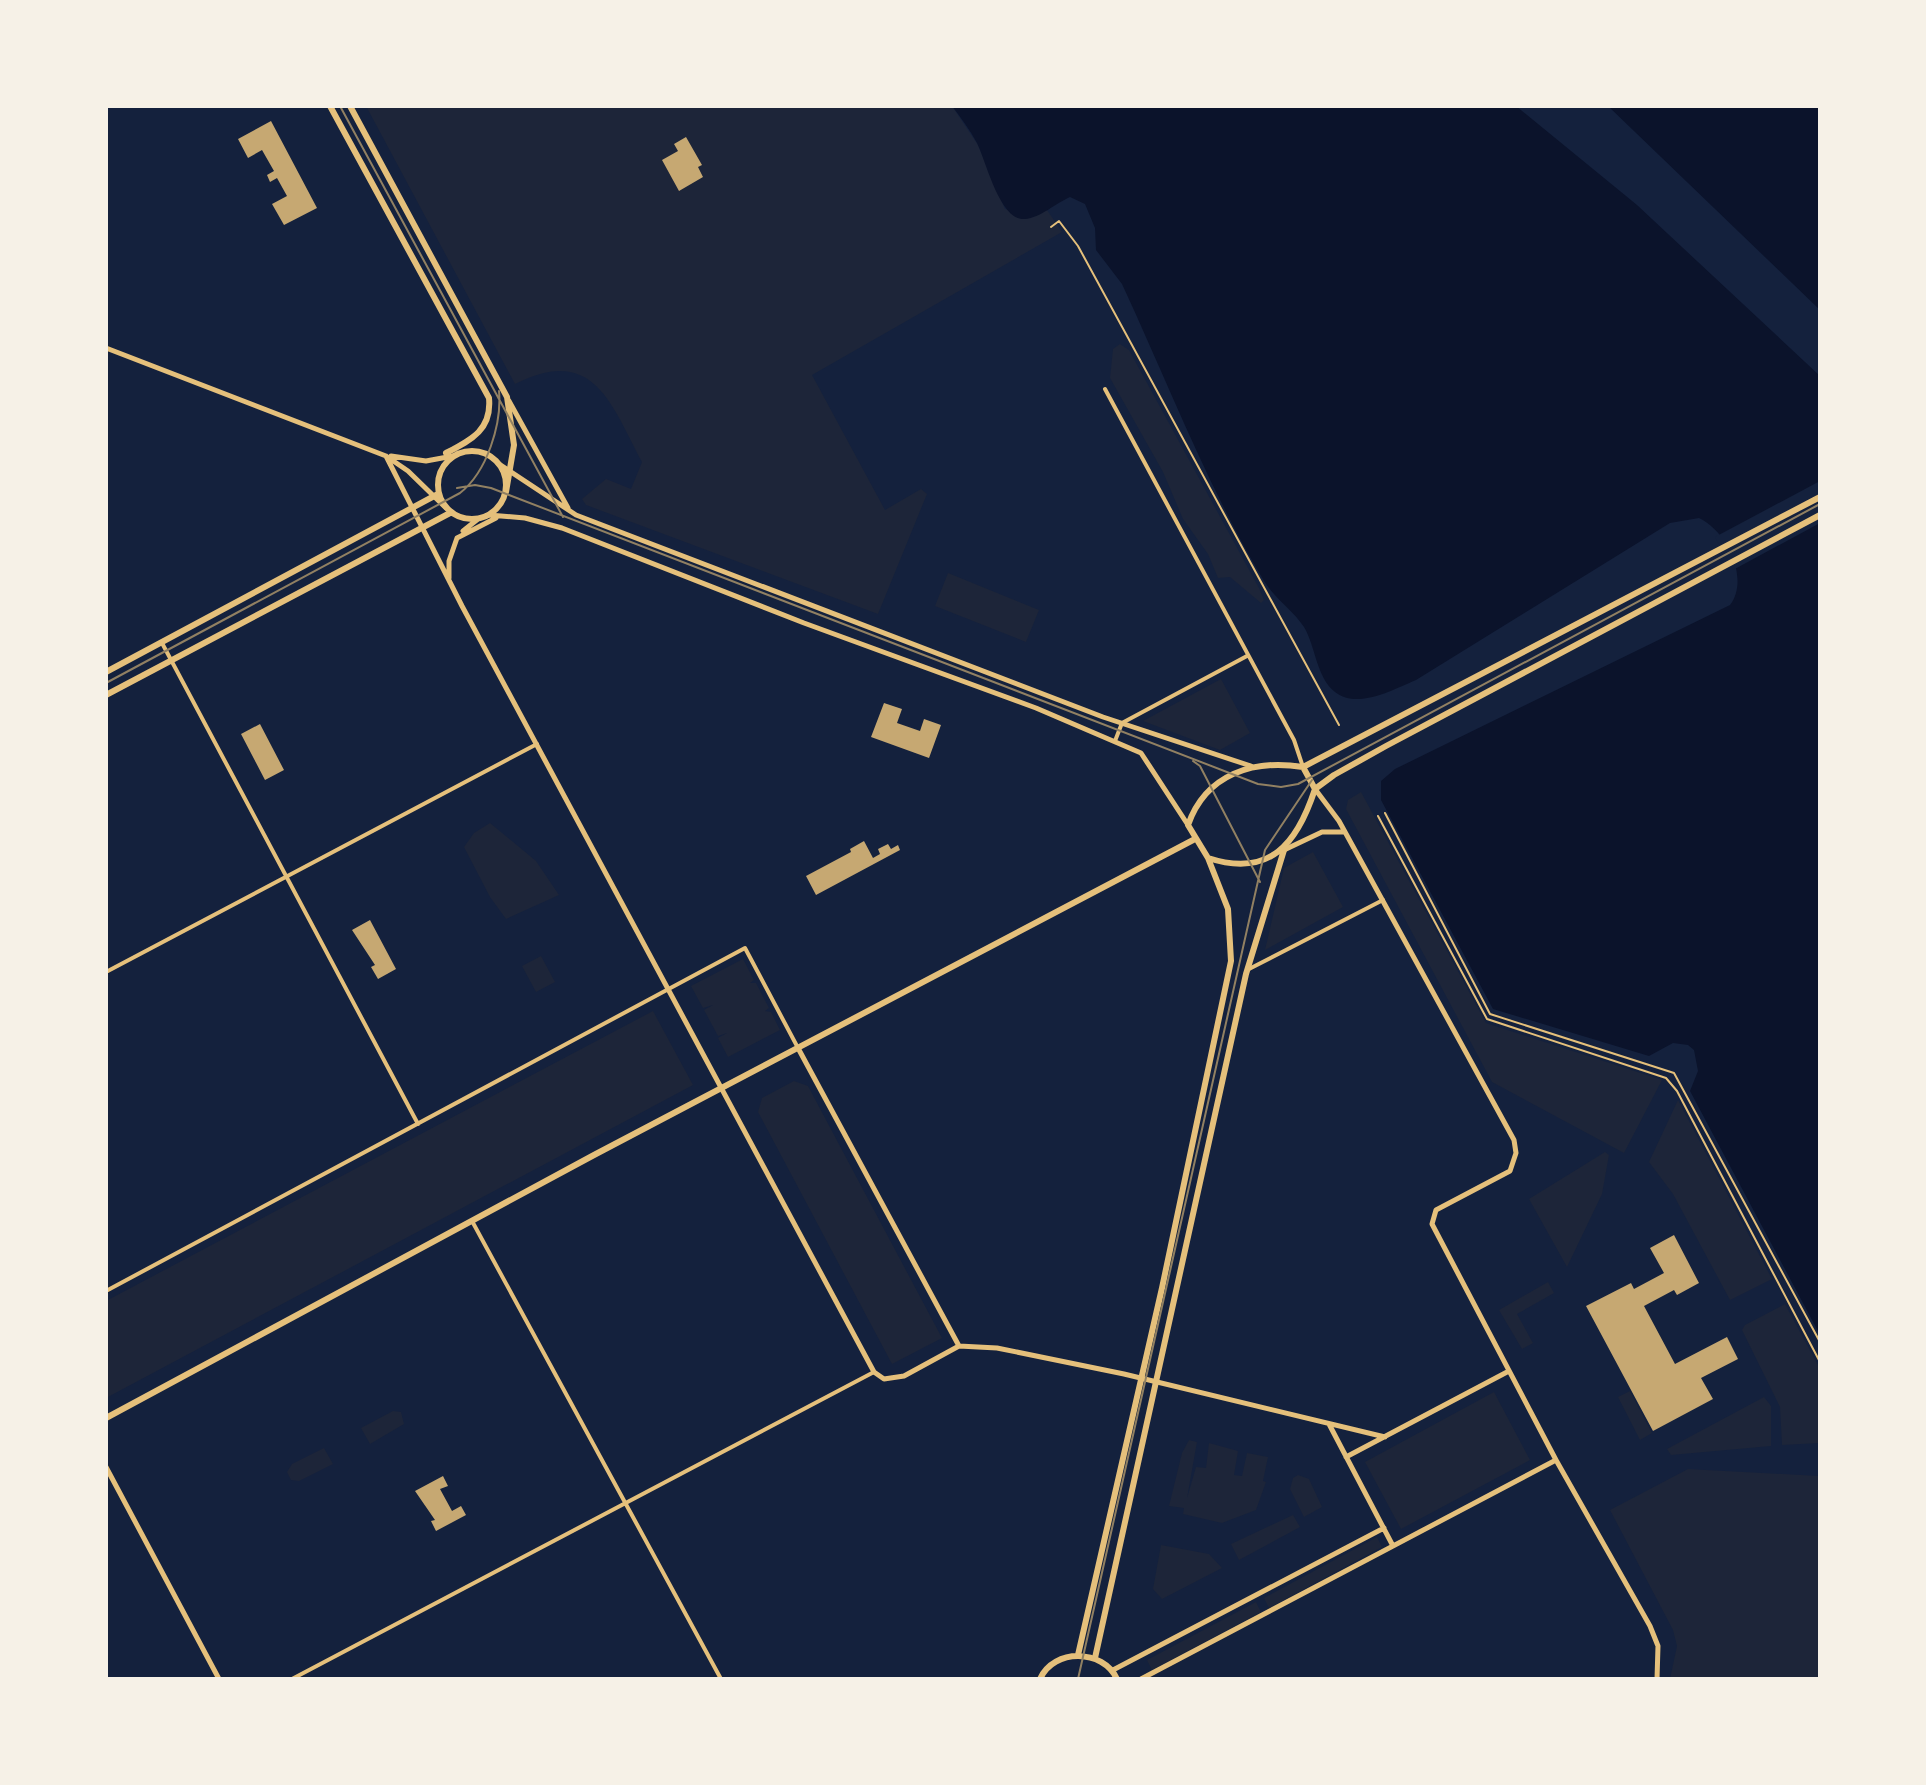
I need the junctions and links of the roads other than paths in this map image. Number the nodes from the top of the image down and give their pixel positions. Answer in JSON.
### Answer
{"nodes":[{"id":1,"x":330,"y":106,"type":"edge"},
{"id":2,"x":350,"y":106,"type":"edge"},
{"id":3,"x":393,"y":187,"type":"junction"},
{"id":4,"x":378,"y":195,"type":"junction"},
{"id":5,"x":106,"y":348,"type":"edge"},
{"id":6,"x":1105,"y":389,"type":"dead end"},
{"id":7,"x":507,"y":397,"type":"junction"},
{"id":8,"x":480,"y":433,"type":"junction"},
{"id":9,"x":463,"y":452,"type":"junction"},
{"id":10,"x":450,"y":454,"type":"junction"},
{"id":11,"x":386,"y":456,"type":"junction"},
{"id":12,"x":499,"y":464,"type":"junction"},
{"id":13,"x":511,"y":471,"type":"junction"},
{"id":14,"x":506,"y":492,"type":"junction"},
{"id":15,"x":436,"y":495,"type":"junction"},
{"id":16,"x":1820,"y":497,"type":"edge"},
{"id":17,"x":411,"y":509,"type":"junction"},
{"id":18,"x":448,"y":511,"type":"junction"},
{"id":19,"x":570,"y":513,"type":"junction"},
{"id":20,"x":489,"y":515,"type":"junction"},
{"id":21,"x":1820,"y":515,"type":"edge"},
{"id":22,"x":506,"y":516,"type":"junction"},
{"id":23,"x":478,"y":519,"type":"junction"},
{"id":24,"x":422,"y":528,"type":"junction"},
{"id":25,"x":457,"y":538,"type":"junction"},
{"id":26,"x":449,"y":579,"type":"junction"},
{"id":27,"x":162,"y":642,"type":"junction"},
{"id":28,"x":1247,"y":656,"type":"junction"},
{"id":29,"x":172,"y":661,"type":"junction"},
{"id":30,"x":106,"y":672,"type":"edge"},
{"id":31,"x":106,"y":695,"type":"edge"},
{"id":32,"x":1122,"y":723,"type":"junction"},
{"id":33,"x":1114,"y":742,"type":"junction"},
{"id":34,"x":537,"y":744,"type":"junction"},
{"id":35,"x":1251,"y":766,"type":"junction"},
{"id":36,"x":1303,"y":767,"type":"junction"},
{"id":37,"x":1315,"y":789,"type":"junction"},
{"id":38,"x":1188,"y":825,"type":"junction"},
{"id":39,"x":1345,"y":832,"type":"junction"},
{"id":40,"x":1195,"y":839,"type":"junction"},
{"id":41,"x":1284,"y":850,"type":"junction"},
{"id":42,"x":1208,"y":858,"type":"junction"},
{"id":43,"x":286,"y":876,"type":"junction"},
{"id":44,"x":1383,"y":900,"type":"junction"},
{"id":45,"x":1247,"y":971,"type":"junction"},
{"id":46,"x":106,"y":972,"type":"edge"},
{"id":47,"x":669,"y":989,"type":"junction"},
{"id":48,"x":798,"y":1048,"type":"junction"},
{"id":49,"x":722,"y":1089,"type":"junction"},
{"id":50,"x":418,"y":1124,"type":"junction"},
{"id":51,"x":472,"y":1220,"type":"junction"},
{"id":52,"x":106,"y":1291,"type":"edge"},
{"id":53,"x":959,"y":1346,"type":"junction"},
{"id":54,"x":1509,"y":1371,"type":"junction"},
{"id":55,"x":874,"y":1372,"type":"junction"},
{"id":56,"x":1142,"y":1378,"type":"junction"},
{"id":57,"x":1155,"y":1381,"type":"junction"},
{"id":58,"x":106,"y":1418,"type":"edge"},
{"id":59,"x":1329,"y":1423,"type":"junction"},
{"id":60,"x":1385,"y":1437,"type":"junction"},
{"id":61,"x":1346,"y":1457,"type":"junction"},
{"id":62,"x":1556,"y":1460,"type":"junction"},
{"id":63,"x":106,"y":1467,"type":"edge"},
{"id":64,"x":624,"y":1504,"type":"junction"},
{"id":65,"x":1384,"y":1528,"type":"junction"},
{"id":66,"x":1393,"y":1546,"type":"junction"},
{"id":67,"x":1078,"y":1655,"type":"junction"},
{"id":68,"x":1095,"y":1658,"type":"junction"},
{"id":69,"x":1113,"y":1670,"type":"junction"},
{"id":70,"x":219,"y":1679,"type":"edge"},
{"id":71,"x":292,"y":1679,"type":"edge"},
{"id":72,"x":721,"y":1679,"type":"edge"},
{"id":73,"x":1040,"y":1679,"type":"edge"},
{"id":74,"x":1117,"y":1679,"type":"edge"},
{"id":75,"x":1141,"y":1679,"type":"edge"},
{"id":76,"x":1657,"y":1679,"type":"edge"}],
"edges":[{"from":1,"to":4,"type":"main road"},
{"from":2,"to":3,"type":"main road"},
{"from":3,"to":4,"type":"main road"},
{"from":3,"to":7,"type":"main road"},
{"from":4,"to":8,"type":"main road"},
{"from":5,"to":11,"type":"street"},
{"from":6,"to":28,"type":"street"},
{"from":7,"to":13,"type":"main road"},
{"from":7,"to":19,"type":"street"},
{"from":8,"to":9,"type":"main road"},
{"from":8,"to":10,"type":"main road"},
{"from":9,"to":10,"type":"main road"},
{"from":9,"to":12,"type":"main road"},
{"from":10,"to":11,"type":"street"},
{"from":10,"to":15,"type":"main road"},
{"from":11,"to":15,"type":"street"},
{"from":11,"to":17,"type":"street"},
{"from":12,"to":13,"type":"street"},
{"from":12,"to":14,"type":"main road"},
{"from":13,"to":14,"type":"main road"},
{"from":13,"to":19,"type":"street"},
{"from":14,"to":20,"type":"main road"},
{"from":15,"to":17,"type":"main road"},
{"from":15,"to":18,"type":"main road"},
{"from":16,"to":36,"type":"main road"},
{"from":17,"to":24,"type":"street"},
{"from":17,"to":27,"type":"main road"},
{"from":18,"to":23,"type":"main road"},
{"from":18,"to":24,"type":"main road"},
{"from":19,"to":32,"type":"street"},
{"from":20,"to":22,"type":"street"},
{"from":20,"to":23,"type":"main road"},
{"from":21,"to":37,"type":"main road"},
{"from":22,"to":25,"type":"street"},
{"from":22,"to":33,"type":"street"},
{"from":23,"to":25,"type":"street"},
{"from":24,"to":26,"type":"street"},
{"from":24,"to":29,"type":"main road"},
{"from":25,"to":26,"type":"street"},
{"from":26,"to":34,"type":"street"},
{"from":27,"to":29,"type":"street"},
{"from":27,"to":30,"type":"main road"},
{"from":28,"to":32,"type":"street"},
{"from":28,"to":36,"type":"street"},
{"from":29,"to":31,"type":"main road"},
{"from":29,"to":43,"type":"street"},
{"from":32,"to":33,"type":"street"},
{"from":32,"to":35,"type":"street"},
{"from":33,"to":38,"type":"street"},
{"from":34,"to":43,"type":"street"},
{"from":34,"to":47,"type":"street"},
{"from":35,"to":36,"type":"main road"},
{"from":35,"to":38,"type":"main road"},
{"from":36,"to":37,"type":"main road"},
{"from":37,"to":39,"type":"street"},
{"from":37,"to":41,"type":"main road"},
{"from":38,"to":40,"type":"main road"},
{"from":39,"to":41,"type":"street"},
{"from":39,"to":44,"type":"street"},
{"from":40,"to":42,"type":"main road"},
{"from":40,"to":48,"type":"main road"},
{"from":41,"to":42,"type":"main road"},
{"from":41,"to":45,"type":"main road"},
{"from":42,"to":56,"type":"main road"},
{"from":43,"to":46,"type":"street"},
{"from":43,"to":50,"type":"street"},
{"from":44,"to":45,"type":"street"},
{"from":44,"to":54,"type":"street"},
{"from":45,"to":57,"type":"main road"},
{"from":47,"to":48,"type":"street"},
{"from":47,"to":49,"type":"street"},
{"from":47,"to":50,"type":"street"},
{"from":48,"to":49,"type":"main road"},
{"from":48,"to":53,"type":"street"},
{"from":49,"to":51,"type":"main road"},
{"from":49,"to":55,"type":"street"},
{"from":50,"to":52,"type":"street"},
{"from":51,"to":58,"type":"main road"},
{"from":51,"to":64,"type":"street"},
{"from":53,"to":55,"type":"street"},
{"from":53,"to":56,"type":"street"},
{"from":54,"to":60,"type":"street"},
{"from":54,"to":62,"type":"street"},
{"from":55,"to":64,"type":"street"},
{"from":56,"to":57,"type":"street"},
{"from":56,"to":67,"type":"main road"},
{"from":57,"to":59,"type":"street"},
{"from":57,"to":68,"type":"main road"},
{"from":59,"to":60,"type":"street"},
{"from":59,"to":61,"type":"street"},
{"from":60,"to":61,"type":"street"},
{"from":61,"to":65,"type":"street"},
{"from":62,"to":66,"type":"street"},
{"from":62,"to":76,"type":"street"},
{"from":63,"to":70,"type":"street"},
{"from":64,"to":71,"type":"street"},
{"from":64,"to":72,"type":"street"},
{"from":65,"to":66,"type":"street"},
{"from":65,"to":69,"type":"street"},
{"from":66,"to":75,"type":"street"},
{"from":67,"to":68,"type":"main road"},
{"from":67,"to":73,"type":"main road"},
{"from":68,"to":69,"type":"main road"},
{"from":69,"to":74,"type":"main road"}]}
